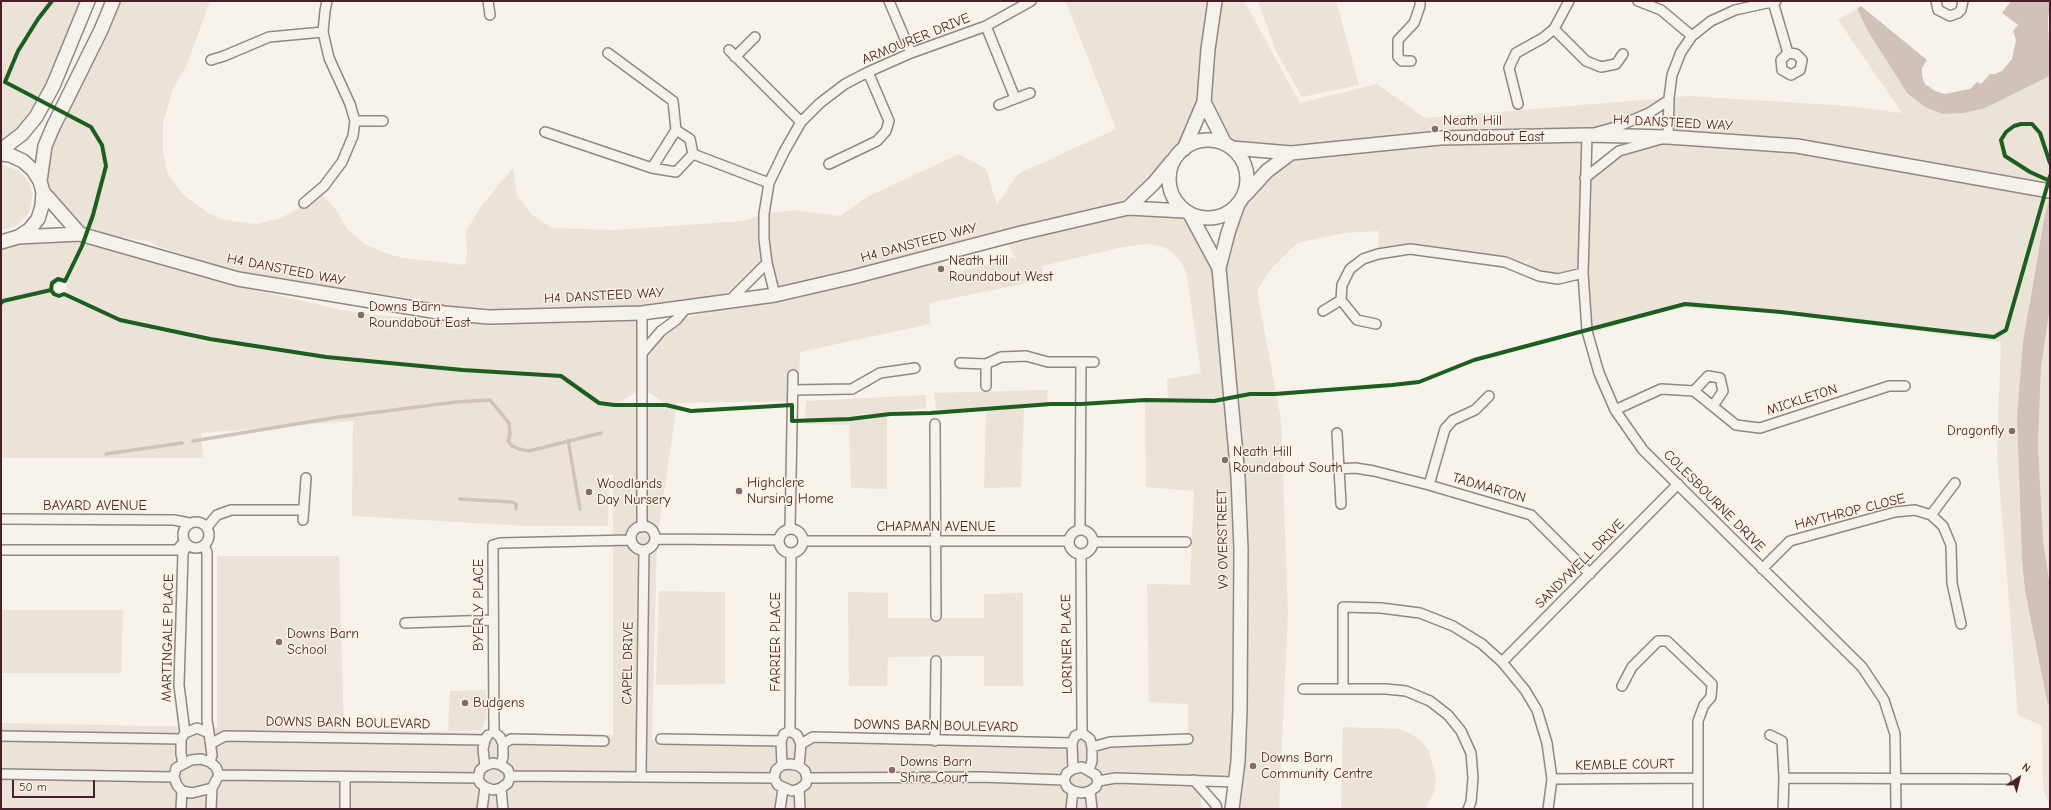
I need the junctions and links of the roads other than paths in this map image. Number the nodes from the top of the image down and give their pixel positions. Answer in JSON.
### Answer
{"nodes":[{"id":1,"x":88,"y":1,"type":"edge"},
{"id":2,"x":113,"y":1,"type":"edge"},
{"id":3,"x":328,"y":1,"type":"edge"},
{"id":4,"x":488,"y":1,"type":"edge"},
{"id":5,"x":889,"y":1,"type":"edge"},
{"id":6,"x":1215,"y":1,"type":"edge"},
{"id":7,"x":1420,"y":1,"type":"edge"},
{"id":8,"x":1569,"y":1,"type":"edge"},
{"id":9,"x":1638,"y":1,"type":"edge"},
{"id":10,"x":1936,"y":1,"type":"edge"},
{"id":11,"x":1963,"y":1,"type":"edge"},
{"id":12,"x":1029,"y":2,"type":"edge"},
{"id":13,"x":1775,"y":2,"type":"edge"},
{"id":14,"x":490,"y":15,"type":"dead end"},
{"id":15,"x":986,"y":26,"type":"junction"},
{"id":16,"x":1554,"y":29,"type":"junction"},
{"id":17,"x":323,"y":32,"type":"junction"},
{"id":18,"x":1692,"y":36,"type":"junction"},
{"id":19,"x":755,"y":37,"type":"dead end"},
{"id":20,"x":608,"y":53,"type":"dead end"},
{"id":21,"x":911,"y":53,"type":"junction"},
{"id":22,"x":1788,"y":53,"type":"dead end"},
{"id":23,"x":1623,"y":54,"type":"dead end"},
{"id":24,"x":211,"y":60,"type":"dead end"},
{"id":25,"x":1411,"y":61,"type":"dead end"},
{"id":26,"x":868,"y":72,"type":"junction"},
{"id":27,"x":1030,"y":93,"type":"dead end"},
{"id":28,"x":1015,"y":98,"type":"junction"},
{"id":29,"x":1669,"y":100,"type":"junction"},
{"id":30,"x":1204,"y":102,"type":"junction"},
{"id":31,"x":999,"y":104,"type":"dead end"},
{"id":32,"x":1518,"y":104,"type":"dead end"},
{"id":33,"x":383,"y":121,"type":"dead end"},
{"id":34,"x":355,"y":122,"type":"junction"},
{"id":35,"x":801,"y":122,"type":"junction"},
{"id":36,"x":676,"y":130,"type":"junction"},
{"id":37,"x":545,"y":132,"type":"dead end"},
{"id":38,"x":1587,"y":135,"type":"junction"},
{"id":39,"x":1668,"y":137,"type":"junction"},
{"id":40,"x":1229,"y":146,"type":"junction"},
{"id":41,"x":1,"y":150,"type":"edge"},
{"id":42,"x":1180,"y":153,"type":"junction"},
{"id":43,"x":1291,"y":153,"type":"junction"},
{"id":44,"x":1,"y":154,"type":"edge"},
{"id":45,"x":693,"y":154,"type":"junction"},
{"id":46,"x":829,"y":164,"type":"dead end"},
{"id":47,"x":652,"y":168,"type":"junction"},
{"id":48,"x":1585,"y":178,"type":"junction"},
{"id":49,"x":769,"y":183,"type":"junction"},
{"id":50,"x":41,"y":187,"type":"junction"},
{"id":51,"x":2050,"y":191,"type":"edge"},
{"id":52,"x":1241,"y":200,"type":"junction"},
{"id":53,"x":304,"y":203,"type":"dead end"},
{"id":54,"x":1128,"y":208,"type":"junction"},
{"id":55,"x":1187,"y":212,"type":"junction"},
{"id":56,"x":85,"y":235,"type":"junction"},
{"id":57,"x":18,"y":237,"type":"junction"},
{"id":58,"x":1,"y":242,"type":"edge"},
{"id":59,"x":768,"y":263,"type":"junction"},
{"id":60,"x":1219,"y":268,"type":"junction"},
{"id":61,"x":1583,"y":273,"type":"junction"},
{"id":62,"x":775,"y":295,"type":"junction"},
{"id":63,"x":1341,"y":300,"type":"junction"},
{"id":64,"x":728,"y":301,"type":"junction"},
{"id":65,"x":687,"y":307,"type":"junction"},
{"id":66,"x":1323,"y":311,"type":"dead end"},
{"id":67,"x":642,"y":313,"type":"junction"},
{"id":68,"x":1376,"y":324,"type":"dead end"},
{"id":69,"x":643,"y":352,"type":"junction"},
{"id":70,"x":1094,"y":362,"type":"dead end"},
{"id":71,"x":960,"y":363,"type":"dead end"},
{"id":72,"x":1082,"y":363,"type":"junction"},
{"id":73,"x":986,"y":364,"type":"junction"},
{"id":74,"x":914,"y":368,"type":"dead end"},
{"id":75,"x":792,"y":375,"type":"dead end"},
{"id":76,"x":986,"y":386,"type":"dead end"},
{"id":77,"x":1904,"y":386,"type":"dead end"},
{"id":78,"x":793,"y":390,"type":"junction"},
{"id":79,"x":1694,"y":391,"type":"junction"},
{"id":80,"x":1489,"y":396,"type":"dead end"},
{"id":81,"x":1713,"y":406,"type":"junction"},
{"id":82,"x":1615,"y":410,"type":"junction"},
{"id":83,"x":935,"y":424,"type":"dead end"},
{"id":84,"x":1337,"y":433,"type":"dead end"},
{"id":85,"x":1340,"y":469,"type":"junction"},
{"id":86,"x":306,"y":478,"type":"dead end"},
{"id":87,"x":1955,"y":482,"type":"dead end"},
{"id":88,"x":1678,"y":484,"type":"junction"},
{"id":89,"x":1429,"y":485,"type":"junction"},
{"id":90,"x":1341,"y":504,"type":"dead end"},
{"id":91,"x":304,"y":510,"type":"junction"},
{"id":92,"x":1931,"y":515,"type":"junction"},
{"id":93,"x":1,"y":519,"type":"edge"},
{"id":94,"x":303,"y":520,"type":"dead end"},
{"id":95,"x":189,"y":523,"type":"junction"},
{"id":96,"x":206,"y":527,"type":"junction"},
{"id":97,"x":642,"y":527,"type":"junction"},
{"id":98,"x":790,"y":528,"type":"junction"},
{"id":99,"x":1080,"y":529,"type":"junction"},
{"id":100,"x":655,"y":539,"type":"junction"},
{"id":101,"x":631,"y":540,"type":"junction"},
{"id":102,"x":778,"y":540,"type":"junction"},
{"id":103,"x":803,"y":541,"type":"junction"},
{"id":104,"x":1068,"y":541,"type":"junction"},
{"id":105,"x":936,"y":542,"type":"junction"},
{"id":106,"x":1093,"y":542,"type":"junction"},
{"id":107,"x":1186,"y":542,"type":"dead end"},
{"id":108,"x":186,"y":544,"type":"junction"},
{"id":109,"x":204,"y":545,"type":"junction"},
{"id":110,"x":1,"y":550,"type":"edge"},
{"id":111,"x":644,"y":551,"type":"junction"},
{"id":112,"x":791,"y":553,"type":"junction"},
{"id":113,"x":1081,"y":554,"type":"junction"},
{"id":114,"x":1762,"y":569,"type":"junction"},
{"id":115,"x":1590,"y":574,"type":"junction"},
{"id":116,"x":936,"y":616,"type":"dead end"},
{"id":117,"x":492,"y":620,"type":"junction"},
{"id":118,"x":405,"y":623,"type":"dead end"},
{"id":119,"x":1961,"y":624,"type":"dead end"},
{"id":120,"x":936,"y":661,"type":"dead end"},
{"id":121,"x":1502,"y":662,"type":"junction"},
{"id":122,"x":1622,"y":686,"type":"dead end"},
{"id":123,"x":1343,"y":688,"type":"junction"},
{"id":124,"x":1303,"y":689,"type":"dead end"},
{"id":125,"x":790,"y":731,"type":"junction"},
{"id":126,"x":494,"y":732,"type":"junction"},
{"id":127,"x":209,"y":733,"type":"junction"},
{"id":128,"x":1082,"y":733,"type":"junction"},
{"id":129,"x":1770,"y":735,"type":"dead end"},
{"id":130,"x":1,"y":736,"type":"edge"},
{"id":131,"x":183,"y":736,"type":"junction"},
{"id":132,"x":1188,"y":739,"type":"dead end"},
{"id":133,"x":485,"y":740,"type":"junction"},
{"id":134,"x":661,"y":740,"type":"dead end"},
{"id":135,"x":604,"y":741,"type":"dead end"},
{"id":136,"x":781,"y":741,"type":"junction"},
{"id":137,"x":935,"y":741,"type":"junction"},
{"id":138,"x":212,"y":743,"type":"junction"},
{"id":139,"x":1072,"y":743,"type":"junction"},
{"id":140,"x":503,"y":744,"type":"junction"},
{"id":141,"x":801,"y":744,"type":"junction"},
{"id":142,"x":1092,"y":747,"type":"junction"},
{"id":143,"x":210,"y":762,"type":"junction"},
{"id":144,"x":183,"y":763,"type":"junction"},
{"id":145,"x":501,"y":765,"type":"junction"},
{"id":146,"x":782,"y":765,"type":"junction"},
{"id":147,"x":485,"y":766,"type":"junction"},
{"id":148,"x":799,"y":766,"type":"junction"},
{"id":149,"x":1073,"y":769,"type":"junction"},
{"id":150,"x":1089,"y":770,"type":"junction"},
{"id":151,"x":1,"y":774,"type":"edge"},
{"id":152,"x":219,"y":775,"type":"junction"},
{"id":153,"x":510,"y":776,"type":"junction"},
{"id":154,"x":641,"y":776,"type":"junction"},
{"id":155,"x":174,"y":777,"type":"junction"},
{"id":156,"x":345,"y":777,"type":"junction"},
{"id":157,"x":478,"y":778,"type":"junction"},
{"id":158,"x":774,"y":778,"type":"junction"},
{"id":159,"x":807,"y":778,"type":"junction"},
{"id":160,"x":1698,"y":778,"type":"junction"},
{"id":161,"x":1784,"y":778,"type":"junction"},
{"id":162,"x":1552,"y":779,"type":"junction"},
{"id":163,"x":1896,"y":779,"type":"junction"},
{"id":164,"x":2006,"y":779,"type":"dead end"},
{"id":165,"x":1064,"y":780,"type":"junction"},
{"id":166,"x":1194,"y":780,"type":"junction"},
{"id":167,"x":1098,"y":781,"type":"junction"},
{"id":168,"x":1235,"y":782,"type":"junction"},
{"id":169,"x":212,"y":788,"type":"junction"},
{"id":170,"x":485,"y":788,"type":"junction"},
{"id":171,"x":501,"y":788,"type":"junction"},
{"id":172,"x":783,"y":788,"type":"junction"},
{"id":173,"x":799,"y":789,"type":"junction"},
{"id":174,"x":182,"y":791,"type":"junction"},
{"id":175,"x":1073,"y":791,"type":"junction"},
{"id":176,"x":1090,"y":791,"type":"junction"},
{"id":177,"x":181,"y":809,"type":"edge"},
{"id":178,"x":211,"y":809,"type":"edge"},
{"id":179,"x":345,"y":809,"type":"edge"},
{"id":180,"x":482,"y":809,"type":"edge"},
{"id":181,"x":503,"y":809,"type":"edge"},
{"id":182,"x":780,"y":809,"type":"edge"},
{"id":183,"x":800,"y":809,"type":"edge"},
{"id":184,"x":1071,"y":809,"type":"edge"},
{"id":185,"x":1092,"y":809,"type":"edge"},
{"id":186,"x":1217,"y":809,"type":"edge"},
{"id":187,"x":1232,"y":809,"type":"edge"},
{"id":188,"x":1468,"y":809,"type":"edge"},
{"id":189,"x":1548,"y":809,"type":"edge"},
{"id":190,"x":1698,"y":809,"type":"edge"},
{"id":191,"x":1783,"y":809,"type":"edge"},
{"id":192,"x":1896,"y":809,"type":"edge"}],
"edges":[{"from":1,"to":41,"type":"street"},
{"from":2,"to":50,"type":"street"},
{"from":3,"to":17,"type":"street"},
{"from":4,"to":14,"type":"street"},
{"from":5,"to":21,"type":"street"},
{"from":6,"to":30,"type":"street"},
{"from":7,"to":25,"type":"street"},
{"from":8,"to":16,"type":"street"},
{"from":9,"to":18,"type":"street"},
{"from":10,"to":11,"type":"street"},
{"from":12,"to":15,"type":"street","name":"ARMOURER DRIVE"},
{"from":13,"to":18,"type":"street"},
{"from":13,"to":22,"type":"street"},
{"from":15,"to":21,"type":"street","name":"ARMOURER DRIVE"},
{"from":15,"to":28,"type":"street"},
{"from":16,"to":23,"type":"street"},
{"from":16,"to":32,"type":"street"},
{"from":17,"to":24,"type":"street"},
{"from":17,"to":34,"type":"street"},
{"from":18,"to":29,"type":"street"},
{"from":19,"to":35,"type":"street"},
{"from":20,"to":36,"type":"street"},
{"from":21,"to":26,"type":"street","name":"ARMOURER DRIVE"},
{"from":26,"to":35,"type":"street","name":"ARMOURER DRIVE"},
{"from":26,"to":46,"type":"street"},
{"from":27,"to":28,"type":"street"},
{"from":28,"to":31,"type":"street"},
{"from":29,"to":38,"type":"street"},
{"from":29,"to":39,"type":"street"},
{"from":30,"to":40,"type":"street"},
{"from":30,"to":42,"type":"street"},
{"from":33,"to":34,"type":"street"},
{"from":34,"to":53,"type":"street"},
{"from":35,"to":49,"type":"street","name":"ARMOURER DRIVE"},
{"from":36,"to":45,"type":"street"},
{"from":36,"to":47,"type":"street"},
{"from":37,"to":47,"type":"street"},
{"from":38,"to":39,"type":"street","name":"H4 DANSTEED WAY"},
{"from":38,"to":43,"type":"street","name":"H4 DANSTEED WAY"},
{"from":38,"to":48,"type":"street","name":"COLESBOURNE DRIVE"},
{"from":39,"to":48,"type":"street"},
{"from":39,"to":51,"type":"street","name":"H4 DANSTEED WAY"},
{"from":40,"to":42,"type":"street"},
{"from":40,"to":43,"type":"street","name":"H4 DANSTEED WAY"},
{"from":40,"to":52,"type":"street"},
{"from":42,"to":54,"type":"street"},
{"from":42,"to":55,"type":"street"},
{"from":43,"to":52,"type":"street"},
{"from":44,"to":50,"type":"street"},
{"from":45,"to":47,"type":"street"},
{"from":45,"to":49,"type":"street"},
{"from":48,"to":61,"type":"street","name":"COLESBOURNE DRIVE"},
{"from":49,"to":59,"type":"street","name":"ARMOURER DRIVE"},
{"from":50,"to":56,"type":"street"},
{"from":50,"to":57,"type":"street"},
{"from":52,"to":55,"type":"street"},
{"from":52,"to":60,"type":"street","name":"V9 OVERSTREET"},
{"from":54,"to":55,"type":"street","name":"H4 DANSTEED WAY"},
{"from":54,"to":62,"type":"street","name":"H4 DANSTEED WAY"},
{"from":55,"to":60,"type":"street","name":"V9 OVERSTREET"},
{"from":56,"to":57,"type":"street","name":"H4 DANSTEED WAY"},
{"from":56,"to":67,"type":"street","name":"H4 DANSTEED WAY"},
{"from":57,"to":58,"type":"street"},
{"from":59,"to":62,"type":"street","name":"ARMOURER DRIVE"},
{"from":59,"to":64,"type":"street"},
{"from":60,"to":168,"type":"street","name":"V9 OVERSTREET"},
{"from":61,"to":63,"type":"street"},
{"from":61,"to":82,"type":"street","name":"COLESBOURNE DRIVE"},
{"from":62,"to":64,"type":"street","name":"H4 DANSTEED WAY"},
{"from":63,"to":66,"type":"street"},
{"from":63,"to":68,"type":"street"},
{"from":64,"to":65,"type":"street","name":"H4 DANSTEED WAY"},
{"from":65,"to":67,"type":"street","name":"H4 DANSTEED WAY"},
{"from":65,"to":69,"type":"street"},
{"from":67,"to":69,"type":"street"},
{"from":69,"to":97,"type":"street"},
{"from":70,"to":72,"type":"street"},
{"from":71,"to":73,"type":"street"},
{"from":72,"to":73,"type":"street"},
{"from":72,"to":99,"type":"street"},
{"from":73,"to":76,"type":"street"},
{"from":74,"to":78,"type":"street"},
{"from":75,"to":78,"type":"street"},
{"from":77,"to":81,"type":"street","name":"MICKLETON"},
{"from":78,"to":98,"type":"street"},
{"from":79,"to":81,"type":"street","name":"MICKLETON"},
{"from":79,"to":81,"type":"street"},
{"from":79,"to":82,"type":"street"},
{"from":80,"to":89,"type":"street","name":"TADMARTON"},
{"from":82,"to":88,"type":"street","name":"COLESBOURNE DRIVE"},
{"from":83,"to":105,"type":"street"},
{"from":84,"to":85,"type":"street"},
{"from":85,"to":89,"type":"street","name":"TADMARTON"},
{"from":85,"to":90,"type":"street"},
{"from":86,"to":91,"type":"street"},
{"from":87,"to":92,"type":"street"},
{"from":88,"to":114,"type":"street","name":"COLESBOURNE DRIVE"},
{"from":88,"to":115,"type":"street","name":"SANDYWELL DRIVE"},
{"from":89,"to":115,"type":"street","name":"TADMARTON"},
{"from":91,"to":94,"type":"street"},
{"from":91,"to":96,"type":"street"},
{"from":92,"to":114,"type":"street","name":"HAYTHROP CLOSE"},
{"from":92,"to":119,"type":"street"},
{"from":93,"to":95,"type":"street","name":"BAYARD AVENUE"},
{"from":95,"to":96,"type":"street"},
{"from":95,"to":108,"type":"street"},
{"from":96,"to":109,"type":"street"},
{"from":97,"to":100,"type":"street"},
{"from":97,"to":101,"type":"street"},
{"from":98,"to":102,"type":"street"},
{"from":98,"to":103,"type":"street"},
{"from":99,"to":104,"type":"street"},
{"from":99,"to":106,"type":"street"},
{"from":100,"to":102,"type":"street"},
{"from":100,"to":111,"type":"street"},
{"from":101,"to":111,"type":"street"},
{"from":101,"to":117,"type":"street","name":"BYERLY PLACE"},
{"from":102,"to":112,"type":"street"},
{"from":103,"to":105,"type":"street","name":"CHAPMAN AVENUE"},
{"from":103,"to":112,"type":"street"},
{"from":104,"to":105,"type":"street","name":"CHAPMAN AVENUE"},
{"from":104,"to":113,"type":"street"},
{"from":105,"to":116,"type":"street"},
{"from":106,"to":107,"type":"street"},
{"from":106,"to":113,"type":"street"},
{"from":108,"to":109,"type":"street"},
{"from":108,"to":110,"type":"street"},
{"from":108,"to":131,"type":"street","name":"MARTINGALE PLACE"},
{"from":109,"to":127,"type":"street"},
{"from":111,"to":154,"type":"street","name":"CAPEL DRIVE"},
{"from":112,"to":125,"type":"street","name":"FARRIER PLACE"},
{"from":113,"to":128,"type":"street","name":"LORINER PLACE"},
{"from":114,"to":163,"type":"street","name":"COLESBOURNE DRIVE"},
{"from":115,"to":121,"type":"street","name":"SANDYWELL DRIVE"},
{"from":117,"to":118,"type":"street"},
{"from":117,"to":126,"type":"street","name":"BYERLY PLACE"},
{"from":120,"to":137,"type":"street"},
{"from":121,"to":123,"type":"street"},
{"from":121,"to":162,"type":"street"},
{"from":122,"to":160,"type":"street"},
{"from":123,"to":124,"type":"street"},
{"from":123,"to":188,"type":"street"},
{"from":125,"to":136,"type":"street"},
{"from":125,"to":141,"type":"street"},
{"from":126,"to":133,"type":"street"},
{"from":126,"to":140,"type":"street"},
{"from":127,"to":131,"type":"street"},
{"from":127,"to":138,"type":"street"},
{"from":128,"to":139,"type":"street"},
{"from":128,"to":142,"type":"street"},
{"from":129,"to":161,"type":"street"},
{"from":130,"to":131,"type":"street"},
{"from":131,"to":144,"type":"street","name":"MARTINGALE PLACE"},
{"from":132,"to":142,"type":"street"},
{"from":133,"to":138,"type":"street","name":"DOWNS BARN BOULEVARD"},
{"from":133,"to":147,"type":"street"},
{"from":134,"to":136,"type":"street"},
{"from":135,"to":140,"type":"street"},
{"from":136,"to":146,"type":"street"},
{"from":137,"to":139,"type":"street","name":"DOWNS BARN BOULEVARD"},
{"from":137,"to":141,"type":"street","name":"DOWNS BARN BOULEVARD"},
{"from":138,"to":143,"type":"street"},
{"from":139,"to":149,"type":"street"},
{"from":140,"to":145,"type":"street"},
{"from":141,"to":148,"type":"street"},
{"from":142,"to":150,"type":"street"},
{"from":143,"to":144,"type":"street"},
{"from":143,"to":152,"type":"street"},
{"from":144,"to":155,"type":"street"},
{"from":145,"to":147,"type":"street"},
{"from":145,"to":153,"type":"street"},
{"from":146,"to":148,"type":"street"},
{"from":146,"to":158,"type":"street"},
{"from":147,"to":157,"type":"street"},
{"from":148,"to":159,"type":"street"},
{"from":149,"to":150,"type":"street"},
{"from":149,"to":165,"type":"street"},
{"from":150,"to":167,"type":"street"},
{"from":151,"to":155,"type":"street"},
{"from":152,"to":156,"type":"street"},
{"from":152,"to":169,"type":"street"},
{"from":153,"to":154,"type":"street"},
{"from":153,"to":171,"type":"street"},
{"from":154,"to":158,"type":"street"},
{"from":155,"to":174,"type":"street"},
{"from":156,"to":157,"type":"street"},
{"from":156,"to":179,"type":"street"},
{"from":157,"to":170,"type":"street"},
{"from":158,"to":172,"type":"street"},
{"from":159,"to":165,"type":"street"},
{"from":159,"to":173,"type":"street"},
{"from":160,"to":162,"type":"street","name":"KEMBLE COURT"},
{"from":160,"to":190,"type":"street"},
{"from":161,"to":163,"type":"street"},
{"from":161,"to":191,"type":"street"},
{"from":162,"to":189,"type":"street"},
{"from":163,"to":164,"type":"street"},
{"from":163,"to":192,"type":"street","name":"COLESBOURNE DRIVE"},
{"from":165,"to":175,"type":"street"},
{"from":166,"to":167,"type":"street"},
{"from":166,"to":168,"type":"street"},
{"from":166,"to":186,"type":"street"},
{"from":167,"to":176,"type":"street"},
{"from":168,"to":187,"type":"street","name":"V9 OVERSTREET"},
{"from":169,"to":174,"type":"street"},
{"from":169,"to":178,"type":"street"},
{"from":170,"to":171,"type":"street"},
{"from":170,"to":180,"type":"street"},
{"from":171,"to":181,"type":"street"},
{"from":172,"to":173,"type":"street"},
{"from":172,"to":182,"type":"street"},
{"from":173,"to":183,"type":"street"},
{"from":174,"to":177,"type":"street"},
{"from":175,"to":176,"type":"street"},
{"from":175,"to":184,"type":"street"},
{"from":176,"to":185,"type":"street"}]}
